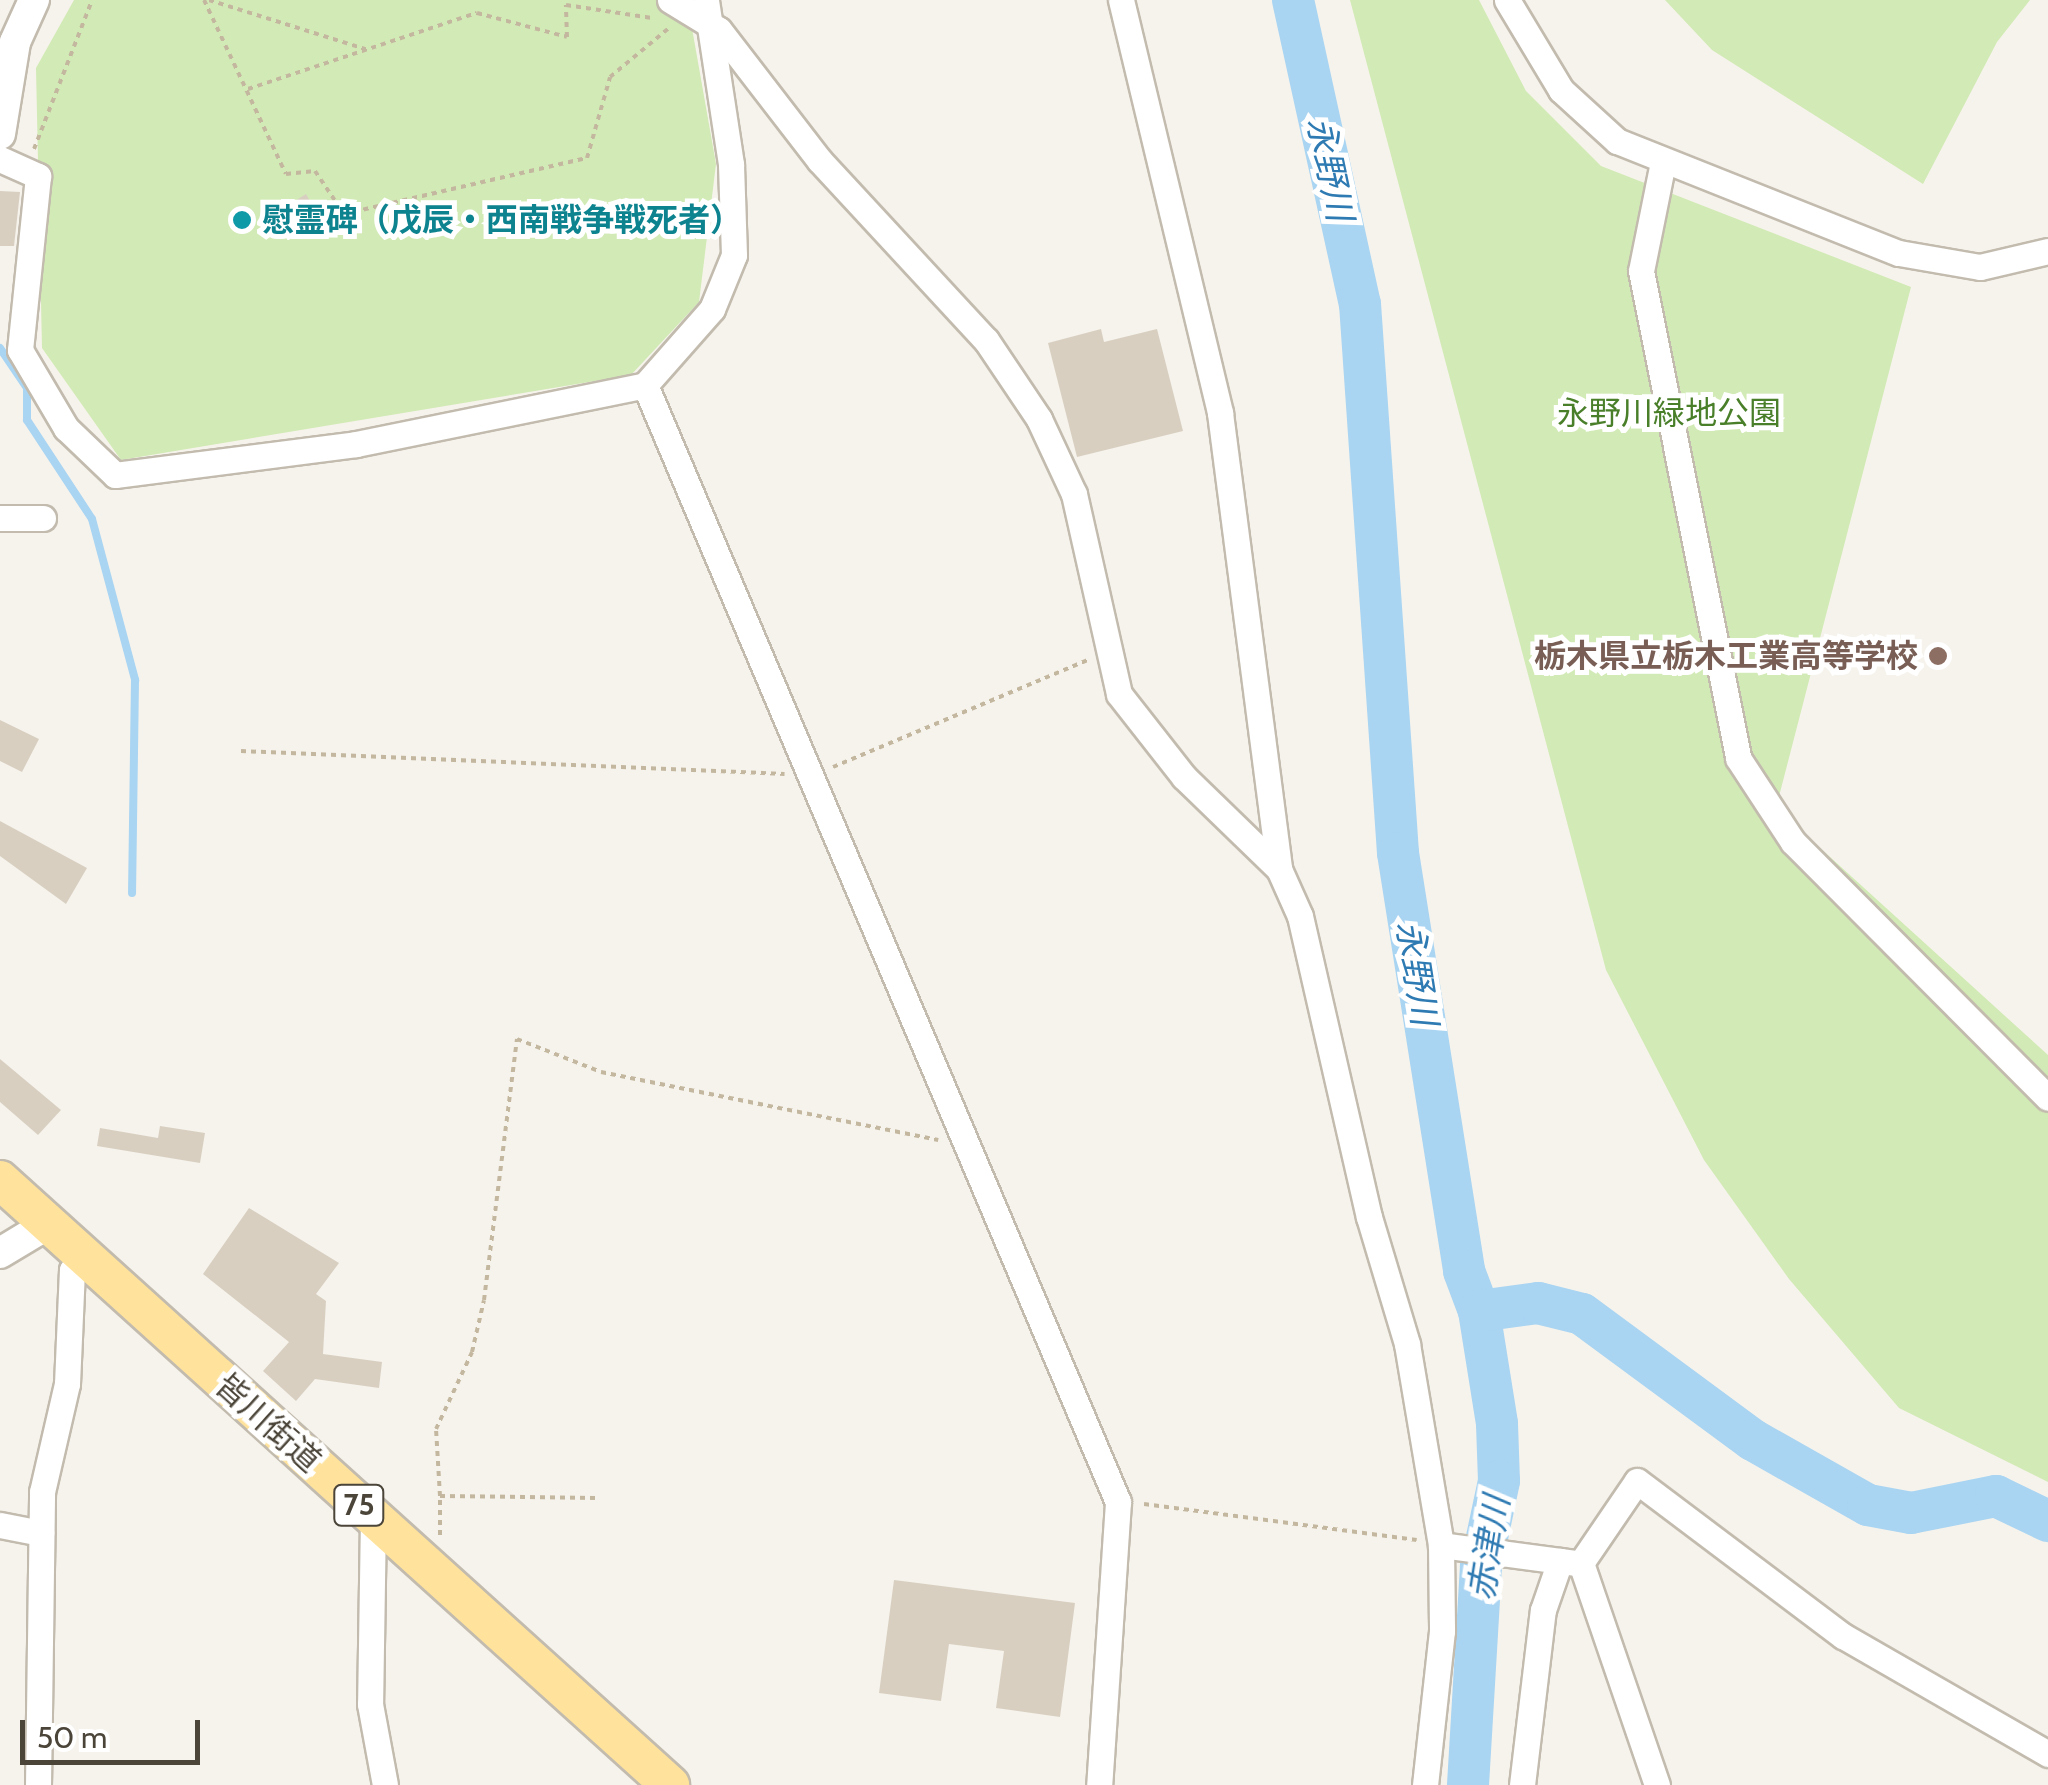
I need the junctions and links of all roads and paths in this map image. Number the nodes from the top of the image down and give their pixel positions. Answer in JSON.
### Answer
{"nodes":[{"id":1,"x":34,"y":0,"type":"edge"},
{"id":2,"x":92,"y":0,"type":"edge"},
{"id":3,"x":206,"y":0,"type":"edge"},
{"id":4,"x":241,"y":0,"type":"edge"},
{"id":5,"x":670,"y":0,"type":"edge"},
{"id":6,"x":1121,"y":0,"type":"edge"},
{"id":7,"x":1507,"y":0,"type":"edge"},
{"id":8,"x":236,"y":7,"type":"junction"},
{"id":9,"x":706,"y":10,"type":"edge"},
{"id":10,"x":364,"y":48,"type":"junction"},
{"id":11,"x":248,"y":89,"type":"junction"},
{"id":12,"x":0,"y":134,"type":"edge"},
{"id":13,"x":1663,"y":162,"type":"junction"},
{"id":14,"x":11,"y":164,"type":"edge"},
{"id":15,"x":2048,"y":252,"type":"edge"},
{"id":16,"x":645,"y":385,"type":"junction"},
{"id":17,"x":0,"y":518,"type":"edge"},
{"id":18,"x":43,"y":518,"type":"dead end"},
{"id":19,"x":1105,"y":653,"type":"junction"},
{"id":20,"x":241,"y":751,"type":"dead end"},
{"id":21,"x":813,"y":776,"type":"junction"},
{"id":22,"x":1279,"y":869,"type":"junction"},
{"id":23,"x":2048,"y":1098,"type":"edge"},
{"id":24,"x":967,"y":1146,"type":"junction"},
{"id":25,"x":0,"y":1180,"type":"edge"},
{"id":26,"x":48,"y":1224,"type":"junction"},
{"id":27,"x":0,"y":1253,"type":"edge"},
{"id":28,"x":86,"y":1258,"type":"junction"},
{"id":29,"x":440,"y":1496,"type":"junction"},
{"id":30,"x":595,"y":1498,"type":"dead end"},
{"id":31,"x":1118,"y":1502,"type":"junction"},
{"id":32,"x":373,"y":1518,"type":"junction"},
{"id":33,"x":0,"y":1525,"type":"edge"},
{"id":34,"x":40,"y":1533,"type":"junction"},
{"id":35,"x":1446,"y":1547,"type":"junction"},
{"id":36,"x":1570,"y":1562,"type":"junction"},
{"id":37,"x":427,"y":1566,"type":"junction"},
{"id":38,"x":2048,"y":1754,"type":"edge"},
{"id":39,"x":38,"y":1785,"type":"edge"},
{"id":40,"x":385,"y":1785,"type":"edge"},
{"id":41,"x":670,"y":1785,"type":"edge"},
{"id":42,"x":1099,"y":1785,"type":"edge"},
{"id":43,"x":1425,"y":1785,"type":"edge"},
{"id":44,"x":1522,"y":1785,"type":"edge"},
{"id":45,"x":1657,"y":1785,"type":"edge"}],
"edges":[{"from":1,"to":12,"type":"street"},
{"from":2,"to":14,"type":"path"},
{"from":3,"to":8,"type":"path"},
{"from":3,"to":11,"type":"path"},
{"from":4,"to":8,"type":"path"},
{"from":5,"to":9,"type":"street"},
{"from":6,"to":22,"type":"street"},
{"from":7,"to":13,"type":"street"},
{"from":8,"to":10,"type":"path"},
{"from":9,"to":16,"type":"street"},
{"from":9,"to":19,"type":"street"},
{"from":10,"to":11,"type":"path"},
{"from":10,"to":11,"type":"path"},
{"from":13,"to":15,"type":"street"},
{"from":13,"to":23,"type":"street"},
{"from":14,"to":16,"type":"street"},
{"from":16,"to":21,"type":"street"},
{"from":17,"to":18,"type":"street"},
{"from":19,"to":21,"type":"path"},
{"from":19,"to":22,"type":"street"},
{"from":20,"to":21,"type":"path"},
{"from":21,"to":24,"type":"street"},
{"from":22,"to":35,"type":"street"},
{"from":24,"to":29,"type":"path"},
{"from":24,"to":31,"type":"street"},
{"from":25,"to":26,"type":"main road","name":"皆川街道","number":"75"},
{"from":26,"to":27,"type":"street"},
{"from":26,"to":28,"type":"main road","name":"皆川街道","number":"75"},
{"from":28,"to":32,"type":"main road","name":"皆川街道","number":"75"},
{"from":28,"to":34,"type":"street"},
{"from":29,"to":30,"type":"path"},
{"from":29,"to":37,"type":"path"},
{"from":31,"to":35,"type":"path"},
{"from":31,"to":42,"type":"street"},
{"from":32,"to":37,"type":"main road","name":"皆川街道","number":"75"},
{"from":32,"to":40,"type":"street"},
{"from":33,"to":34,"type":"street"},
{"from":34,"to":39,"type":"street"},
{"from":35,"to":36,"type":"street"},
{"from":35,"to":43,"type":"street"},
{"from":36,"to":38,"type":"street"},
{"from":36,"to":44,"type":"street"},
{"from":36,"to":45,"type":"street"},
{"from":37,"to":41,"type":"main road","name":"皆川街道","number":"75"}]}
